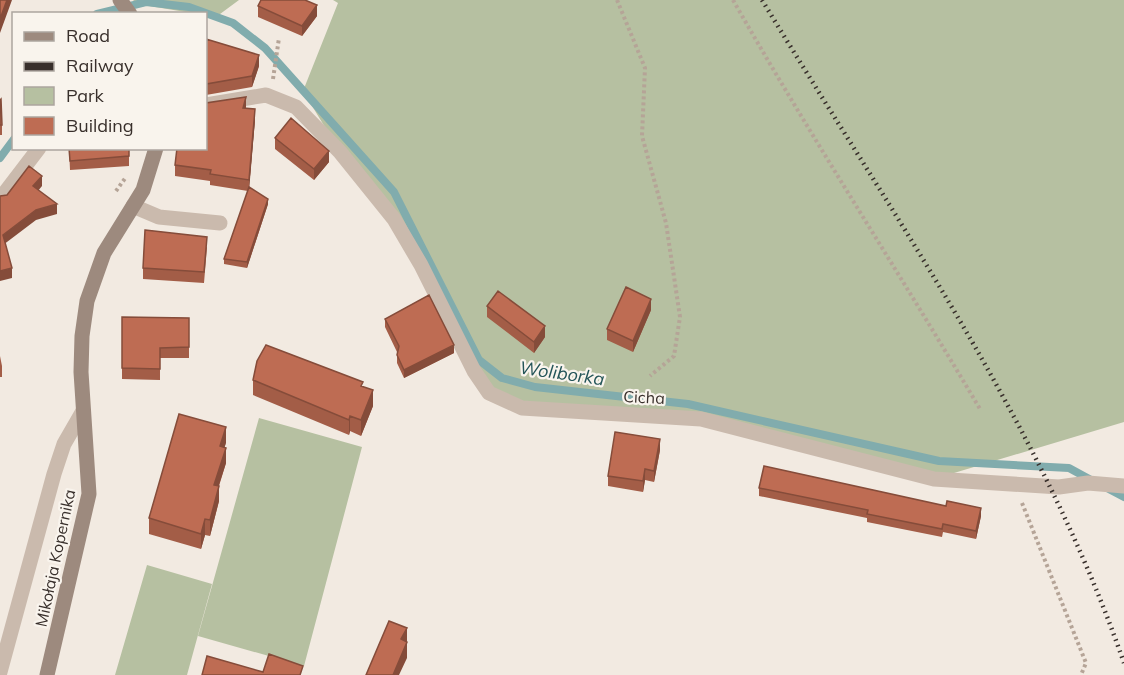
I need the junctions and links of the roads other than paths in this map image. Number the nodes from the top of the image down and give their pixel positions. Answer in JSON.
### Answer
{"nodes":[{"id":1,"x":207,"y":105,"type":"edge"},
{"id":2,"x":37,"y":150,"type":"edge"},
{"id":3,"x":156,"y":150,"type":"edge"},
{"id":4,"x":0,"y":199,"type":"edge"},
{"id":5,"x":133,"y":206,"type":"junction"},
{"id":6,"x":220,"y":223,"type":"dead end"},
{"id":7,"x":83,"y":411,"type":"junction"},
{"id":8,"x":1124,"y":486,"type":"edge"},
{"id":9,"x":0,"y":672,"type":"edge"},
{"id":10,"x":47,"y":675,"type":"edge"}],
"edges":[{"from":1,"to":8,"type":"street","name":"Cicha"},
{"from":2,"to":4,"type":"street"},
{"from":3,"to":5,"type":"street","name":"Mikołaja Kopernika"},
{"from":5,"to":6,"type":"street"},
{"from":5,"to":7,"type":"street","name":"Mikołaja Kopernika"},
{"from":7,"to":9,"type":"street"},
{"from":7,"to":10,"type":"street","name":"Mikołaja Kopernika"}]}
